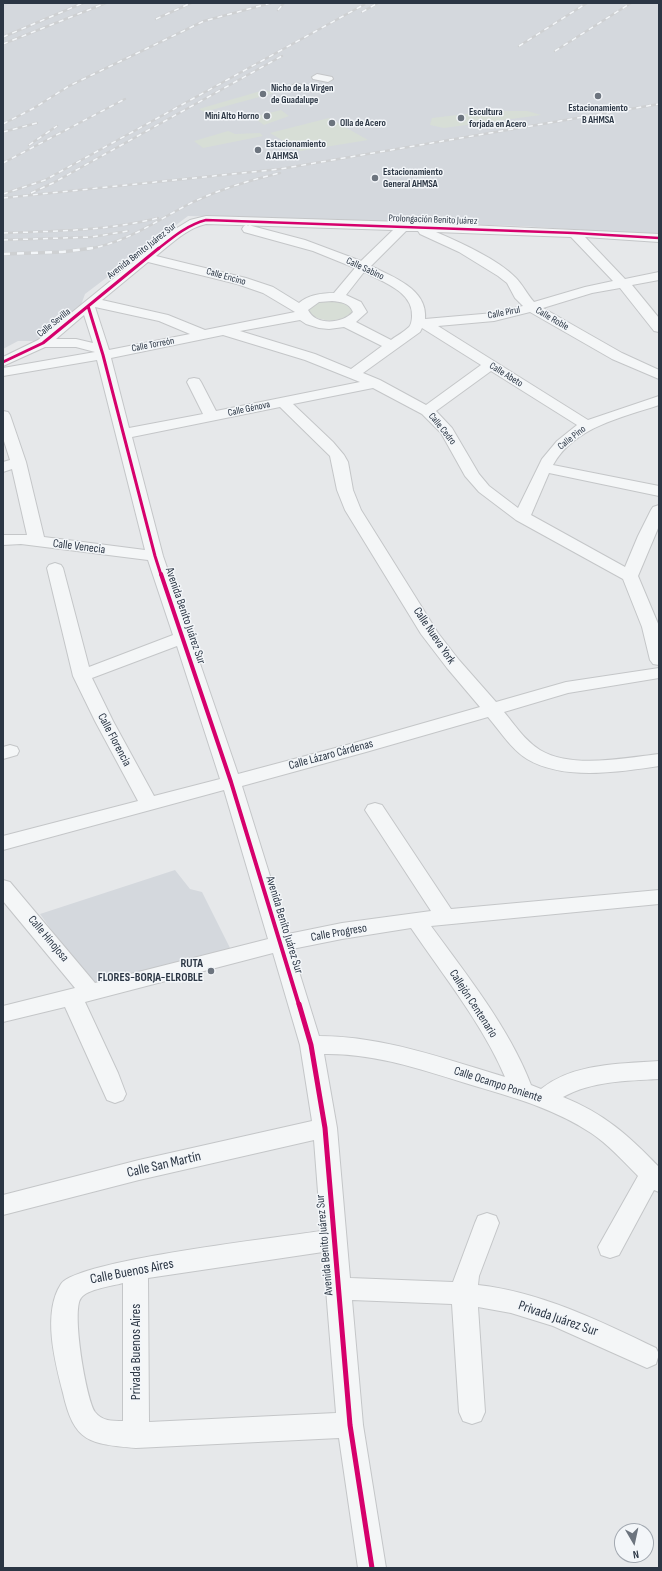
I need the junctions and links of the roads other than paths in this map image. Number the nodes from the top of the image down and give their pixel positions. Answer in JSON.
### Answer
{"nodes":[{"id":1,"x":317,"y":76,"type":"dead end"},
{"id":2,"x":328,"y":79,"type":"dead end"},
{"id":3,"x":206,"y":220,"type":"junction"},
{"id":4,"x":410,"y":227,"type":"junction"},
{"id":5,"x":574,"y":233,"type":"junction"},
{"id":6,"x":659,"y":238,"type":"edge"},
{"id":7,"x":147,"y":258,"type":"junction"},
{"id":8,"x":362,"y":267,"type":"junction"},
{"id":9,"x":659,"y":276,"type":"edge"},
{"id":10,"x":621,"y":283,"type":"junction"},
{"id":11,"x":337,"y":298,"type":"junction"},
{"id":12,"x":90,"y":304,"type":"junction"},
{"id":13,"x":531,"y":307,"type":"junction"},
{"id":14,"x":301,"y":313,"type":"junction"},
{"id":15,"x":347,"y":323,"type":"junction"},
{"id":16,"x":421,"y":324,"type":"junction"},
{"id":17,"x":659,"y":328,"type":"edge"},
{"id":18,"x":223,"y":331,"type":"junction"},
{"id":19,"x":205,"y":335,"type":"junction"},
{"id":20,"x":43,"y":344,"type":"junction"},
{"id":21,"x":392,"y":346,"type":"junction"},
{"id":22,"x":103,"y":352,"type":"junction"},
{"id":23,"x":3,"y":362,"type":"edge"},
{"id":24,"x":490,"y":365,"type":"junction"},
{"id":25,"x":3,"y":372,"type":"edge"},
{"id":26,"x":354,"y":374,"type":"junction"},
{"id":27,"x":659,"y":375,"type":"edge"},
{"id":28,"x":194,"y":382,"type":"dead end"},
{"id":29,"x":375,"y":384,"type":"junction"},
{"id":30,"x":659,"y":400,"type":"edge"},
{"id":31,"x":283,"y":402,"type":"junction"},
{"id":32,"x":427,"y":411,"type":"junction"},
{"id":33,"x":3,"y":415,"type":"edge"},
{"id":34,"x":211,"y":416,"type":"junction"},
{"id":35,"x":587,"y":426,"type":"junction"},
{"id":36,"x":124,"y":434,"type":"junction"},
{"id":37,"x":18,"y":462,"type":"junction"},
{"id":38,"x":3,"y":467,"type":"edge"},
{"id":39,"x":545,"y":468,"type":"junction"},
{"id":40,"x":659,"y":491,"type":"edge"},
{"id":41,"x":659,"y":510,"type":"edge"},
{"id":42,"x":522,"y":516,"type":"junction"},
{"id":43,"x":3,"y":540,"type":"edge"},
{"id":44,"x":37,"y":542,"type":"junction"},
{"id":45,"x":154,"y":556,"type":"junction"},
{"id":46,"x":55,"y":568,"type":"dead end"},
{"id":47,"x":630,"y":576,"type":"junction"},
{"id":48,"x":655,"y":627,"type":"edge"},
{"id":49,"x":182,"y":638,"type":"junction"},
{"id":50,"x":659,"y":660,"type":"edge"},
{"id":51,"x":659,"y":673,"type":"edge"},
{"id":52,"x":82,"y":676,"type":"junction"},
{"id":53,"x":492,"y":709,"type":"junction"},
{"id":54,"x":659,"y":760,"type":"edge"},
{"id":55,"x":231,"y":782,"type":"junction"},
{"id":56,"x":149,"y":804,"type":"junction"},
{"id":57,"x":375,"y":810,"type":"dead end"},
{"id":58,"x":3,"y":843,"type":"edge"},
{"id":59,"x":3,"y":887,"type":"edge"},
{"id":60,"x":659,"y":897,"type":"edge"},
{"id":61,"x":446,"y":917,"type":"junction"},
{"id":62,"x":416,"y":920,"type":"junction"},
{"id":63,"x":279,"y":944,"type":"junction"},
{"id":64,"x":81,"y":995,"type":"junction"},
{"id":65,"x":3,"y":1014,"type":"edge"},
{"id":66,"x":311,"y":1045,"type":"junction"},
{"id":67,"x":659,"y":1070,"type":"edge"},
{"id":68,"x":522,"y":1092,"type":"junction"},
{"id":69,"x":115,"y":1094,"type":"dead end"},
{"id":70,"x":544,"y":1099,"type":"junction"},
{"id":71,"x":325,"y":1128,"type":"junction"},
{"id":72,"x":655,"y":1178,"type":"edge"},
{"id":73,"x":4,"y":1201,"type":"edge"},
{"id":74,"x":487,"y":1223,"type":"dead end"},
{"id":75,"x":334,"y":1240,"type":"junction"},
{"id":76,"x":610,"y":1247,"type":"dead end"},
{"id":77,"x":136,"y":1269,"type":"junction"},
{"id":78,"x":338,"y":1288,"type":"junction"},
{"id":79,"x":464,"y":1294,"type":"junction"},
{"id":80,"x":647,"y":1356,"type":"dead end"},
{"id":81,"x":472,"y":1412,"type":"dead end"},
{"id":82,"x":350,"y":1425,"type":"junction"},
{"id":83,"x":136,"y":1435,"type":"junction"},
{"id":84,"x":372,"y":1568,"type":"edge"}],
"edges":[{"from":1,"to":2,"type":"street"},
{"from":3,"to":4,"type":"street","name":"Prolongación Benito Juárez"},
{"from":3,"to":7,"type":"street","name":"Avenida Benito Juárez Sur"},
{"from":3,"to":8,"type":"street","name":"Calle Sabino"},
{"from":4,"to":5,"type":"street","name":"Prolongación Benito Juárez"},
{"from":4,"to":8,"type":"street"},
{"from":4,"to":13,"type":"street","name":"Calle Roble"},
{"from":5,"to":6,"type":"street","name":"Prolongación Benito Juárez"},
{"from":5,"to":10,"type":"street"},
{"from":7,"to":12,"type":"street","name":"Avenida Benito Juárez Sur"},
{"from":7,"to":14,"type":"street","name":"Calle Encino"},
{"from":8,"to":11,"type":"street"},
{"from":8,"to":16,"type":"street","name":"Calle Sabino"},
{"from":9,"to":10,"type":"street","name":"Calle Pirul"},
{"from":10,"to":13,"type":"street","name":"Calle Pirul"},
{"from":10,"to":17,"type":"street"},
{"from":11,"to":14,"type":"street"},
{"from":11,"to":15,"type":"street"},
{"from":12,"to":19,"type":"street"},
{"from":12,"to":20,"type":"street","name":"Calle Sevilla"},
{"from":12,"to":22,"type":"street","name":"Avenida Benito Juárez Sur"},
{"from":13,"to":16,"type":"street","name":"Calle Pirul"},
{"from":13,"to":27,"type":"street","name":"Calle Roble"},
{"from":14,"to":15,"type":"street","name":"Calle Encino"},
{"from":14,"to":18,"type":"street","name":"Calle Torreón"},
{"from":15,"to":21,"type":"street"},
{"from":16,"to":21,"type":"street"},
{"from":16,"to":24,"type":"street","name":"Calle Abeto"},
{"from":18,"to":19,"type":"street","name":"Calle Torreón"},
{"from":18,"to":26,"type":"street","name":"Calle Cedro"},
{"from":19,"to":22,"type":"street","name":"Calle Torreón"},
{"from":20,"to":22,"type":"street"},
{"from":20,"to":23,"type":"street","name":"Calle Sevilla"},
{"from":21,"to":26,"type":"street"},
{"from":22,"to":25,"type":"street","name":"Calle Torreón"},
{"from":22,"to":36,"type":"street","name":"Avenida Benito Juárez Sur"},
{"from":24,"to":32,"type":"street"},
{"from":24,"to":35,"type":"street","name":"Calle Abeto"},
{"from":26,"to":29,"type":"street","name":"Calle Cedro"},
{"from":28,"to":34,"type":"street"},
{"from":29,"to":31,"type":"street","name":"Calle Génova"},
{"from":29,"to":32,"type":"street","name":"Calle Cedro"},
{"from":30,"to":35,"type":"street","name":"Calle Pino"},
{"from":31,"to":34,"type":"street","name":"Calle Génova"},
{"from":31,"to":53,"type":"street","name":"Calle Nueva York"},
{"from":32,"to":42,"type":"street","name":"Calle Cedro"},
{"from":33,"to":37,"type":"street"},
{"from":34,"to":36,"type":"street","name":"Calle Génova"},
{"from":35,"to":39,"type":"street","name":"Calle Pino"},
{"from":36,"to":45,"type":"street","name":"Avenida Benito Juárez Sur"},
{"from":37,"to":38,"type":"street"},
{"from":37,"to":44,"type":"street"},
{"from":39,"to":40,"type":"street"},
{"from":39,"to":42,"type":"street","name":"Calle Pino"},
{"from":41,"to":47,"type":"street"},
{"from":42,"to":47,"type":"street","name":"Calle Cedro"},
{"from":43,"to":44,"type":"street","name":"Calle Venecia"},
{"from":44,"to":45,"type":"street","name":"Calle Venecia"},
{"from":45,"to":49,"type":"street","name":"Avenida Benito Juárez Sur"},
{"from":46,"to":52,"type":"street","name":"Calle Florencia"},
{"from":47,"to":48,"type":"street"},
{"from":48,"to":50,"type":"street"},
{"from":49,"to":52,"type":"street"},
{"from":49,"to":55,"type":"street","name":"Avenida Benito Juárez Sur"},
{"from":51,"to":53,"type":"street","name":"Calle Lázaro Cárdenas"},
{"from":52,"to":56,"type":"street","name":"Calle Florencia"},
{"from":53,"to":54,"type":"street","name":"Calle Nueva York"},
{"from":53,"to":55,"type":"street","name":"Calle Lázaro Cárdenas"},
{"from":55,"to":56,"type":"street","name":"Calle Lázaro Cárdenas"},
{"from":55,"to":63,"type":"street","name":"Avenida Benito Juárez Sur"},
{"from":56,"to":58,"type":"street","name":"Calle Lázaro Cárdenas"},
{"from":57,"to":61,"type":"street"},
{"from":59,"to":64,"type":"street","name":"Calle Hinojosa"},
{"from":60,"to":61,"type":"street","name":"Calle Progreso"},
{"from":61,"to":62,"type":"street","name":"Calle Progreso"},
{"from":62,"to":63,"type":"street","name":"Calle Progreso"},
{"from":62,"to":68,"type":"street","name":"Callejón Centenario"},
{"from":63,"to":64,"type":"street","name":"Calle Progreso"},
{"from":63,"to":66,"type":"street","name":"Avenida Benito Juárez Sur"},
{"from":64,"to":65,"type":"street","name":"Calle Progreso"},
{"from":64,"to":69,"type":"street","name":"Calle Hinojosa"},
{"from":66,"to":68,"type":"street","name":"Calle Ocampo Poniente"},
{"from":66,"to":71,"type":"street","name":"Avenida Benito Juárez Sur"},
{"from":67,"to":70,"type":"street"},
{"from":68,"to":70,"type":"street","name":"Calle Ocampo Poniente"},
{"from":70,"to":72,"type":"street","name":"Calle Ocampo Poniente"},
{"from":71,"to":73,"type":"street","name":"Calle San Martín"},
{"from":71,"to":75,"type":"street","name":"Avenida Benito Juárez Sur"},
{"from":72,"to":76,"type":"street"},
{"from":74,"to":79,"type":"street"},
{"from":75,"to":77,"type":"street","name":"Calle Buenos Aires"},
{"from":75,"to":78,"type":"street","name":"Avenida Benito Juárez Sur"},
{"from":77,"to":83,"type":"street","name":"Privada Buenos Aires"},
{"from":77,"to":83,"type":"street","name":"Calle Buenos Aires"},
{"from":78,"to":79,"type":"street","name":"Privada Juárez Sur"},
{"from":78,"to":82,"type":"street","name":"Avenida Benito Juárez Sur"},
{"from":79,"to":80,"type":"street","name":"Privada Juárez Sur"},
{"from":79,"to":81,"type":"street"},
{"from":82,"to":83,"type":"street","name":"Calle Buenos Aires"},
{"from":82,"to":84,"type":"street","name":"Avenida Benito Juárez Sur"}]}
